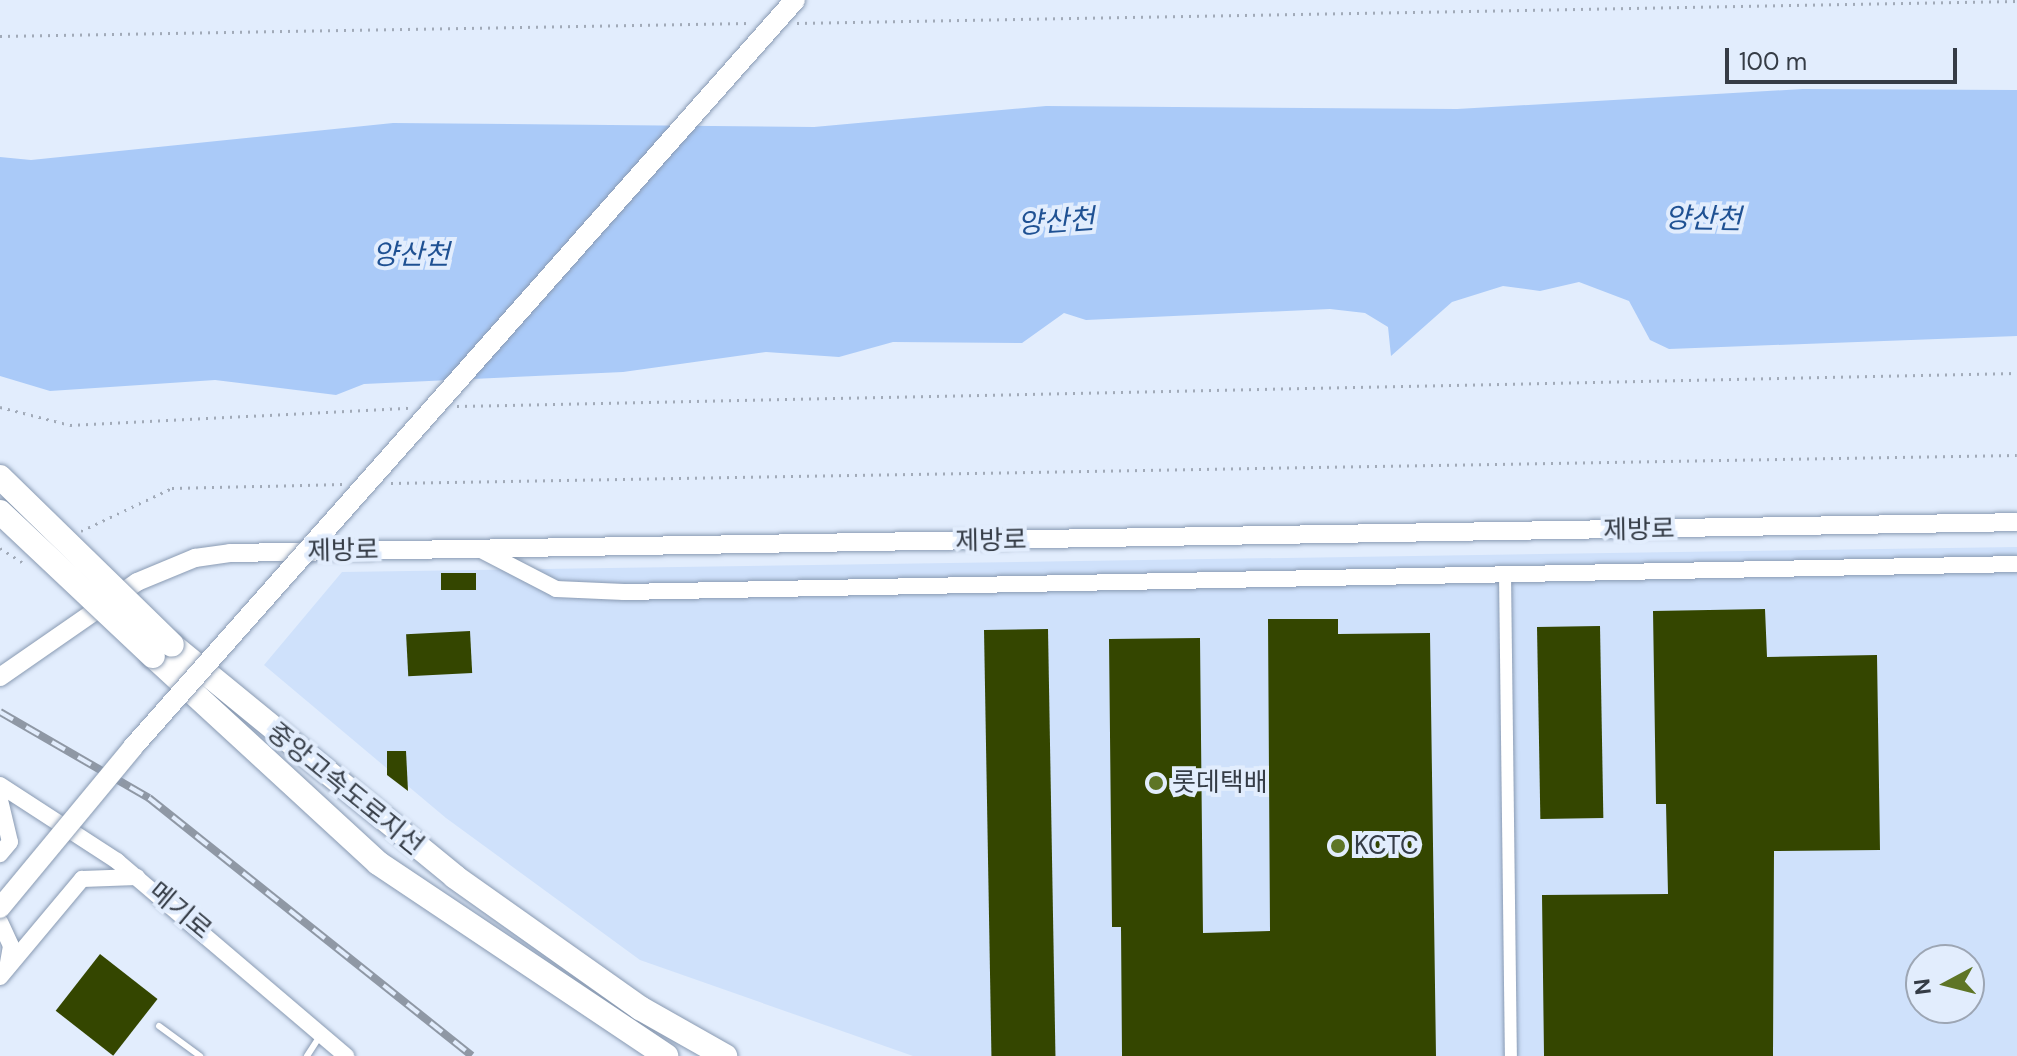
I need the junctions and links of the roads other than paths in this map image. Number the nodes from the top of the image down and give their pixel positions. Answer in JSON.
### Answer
{"nodes":[{"id":1,"x":795,"y":0,"type":"edge"},
{"id":2,"x":0,"y":477,"type":"edge"},
{"id":3,"x":0,"y":512,"type":"edge"},
{"id":4,"x":2017,"y":522,"type":"edge"},
{"id":5,"x":475,"y":547,"type":"junction"},
{"id":6,"x":2017,"y":564,"type":"edge"},
{"id":7,"x":1505,"y":574,"type":"junction"},
{"id":8,"x":162,"y":651,"type":"junction"},
{"id":9,"x":0,"y":677,"type":"edge"},
{"id":10,"x":0,"y":785,"type":"edge"},
{"id":11,"x":0,"y":800,"type":"edge"},
{"id":12,"x":0,"y":854,"type":"edge"},
{"id":13,"x":138,"y":877,"type":"junction"},
{"id":14,"x":0,"y":908,"type":"edge"},
{"id":15,"x":0,"y":922,"type":"edge"},
{"id":16,"x":3,"y":973,"type":"edge"},
{"id":17,"x":159,"y":1026,"type":"dead end"},
{"id":18,"x":322,"y":1033,"type":"junction"},
{"id":19,"x":200,"y":1056,"type":"edge"},
{"id":20,"x":307,"y":1056,"type":"edge"},
{"id":21,"x":346,"y":1056,"type":"edge"},
{"id":22,"x":666,"y":1056,"type":"edge"},
{"id":23,"x":725,"y":1056,"type":"edge"},
{"id":24,"x":1511,"y":1056,"type":"edge"}],
"edges":[{"from":1,"to":14,"type":"main road","bridge":true},
{"from":2,"to":8,"type":"highway","name":"중앙고속도로지선","bridge":true},
{"from":3,"to":8,"type":"highway","name":"중앙고속도로지선","bridge":true},
{"from":4,"to":5,"type":"main road","name":"제방로"},
{"from":5,"to":7,"type":"street"},
{"from":5,"to":9,"type":"main road","name":"제방로"},
{"from":6,"to":7,"type":"street"},
{"from":7,"to":24,"type":"street"},
{"from":8,"to":22,"type":"highway","name":"중앙고속도로지선"},
{"from":8,"to":23,"type":"highway","name":"중앙고속도로지선"},
{"from":10,"to":13,"type":"street","name":"메기로"},
{"from":11,"to":12,"type":"street"},
{"from":13,"to":16,"type":"street"},
{"from":13,"to":18,"type":"street","name":"메기로"},
{"from":15,"to":16,"type":"street"},
{"from":17,"to":19,"type":"lane"},
{"from":18,"to":20,"type":"lane"},
{"from":18,"to":21,"type":"street","name":"메기로"}]}
